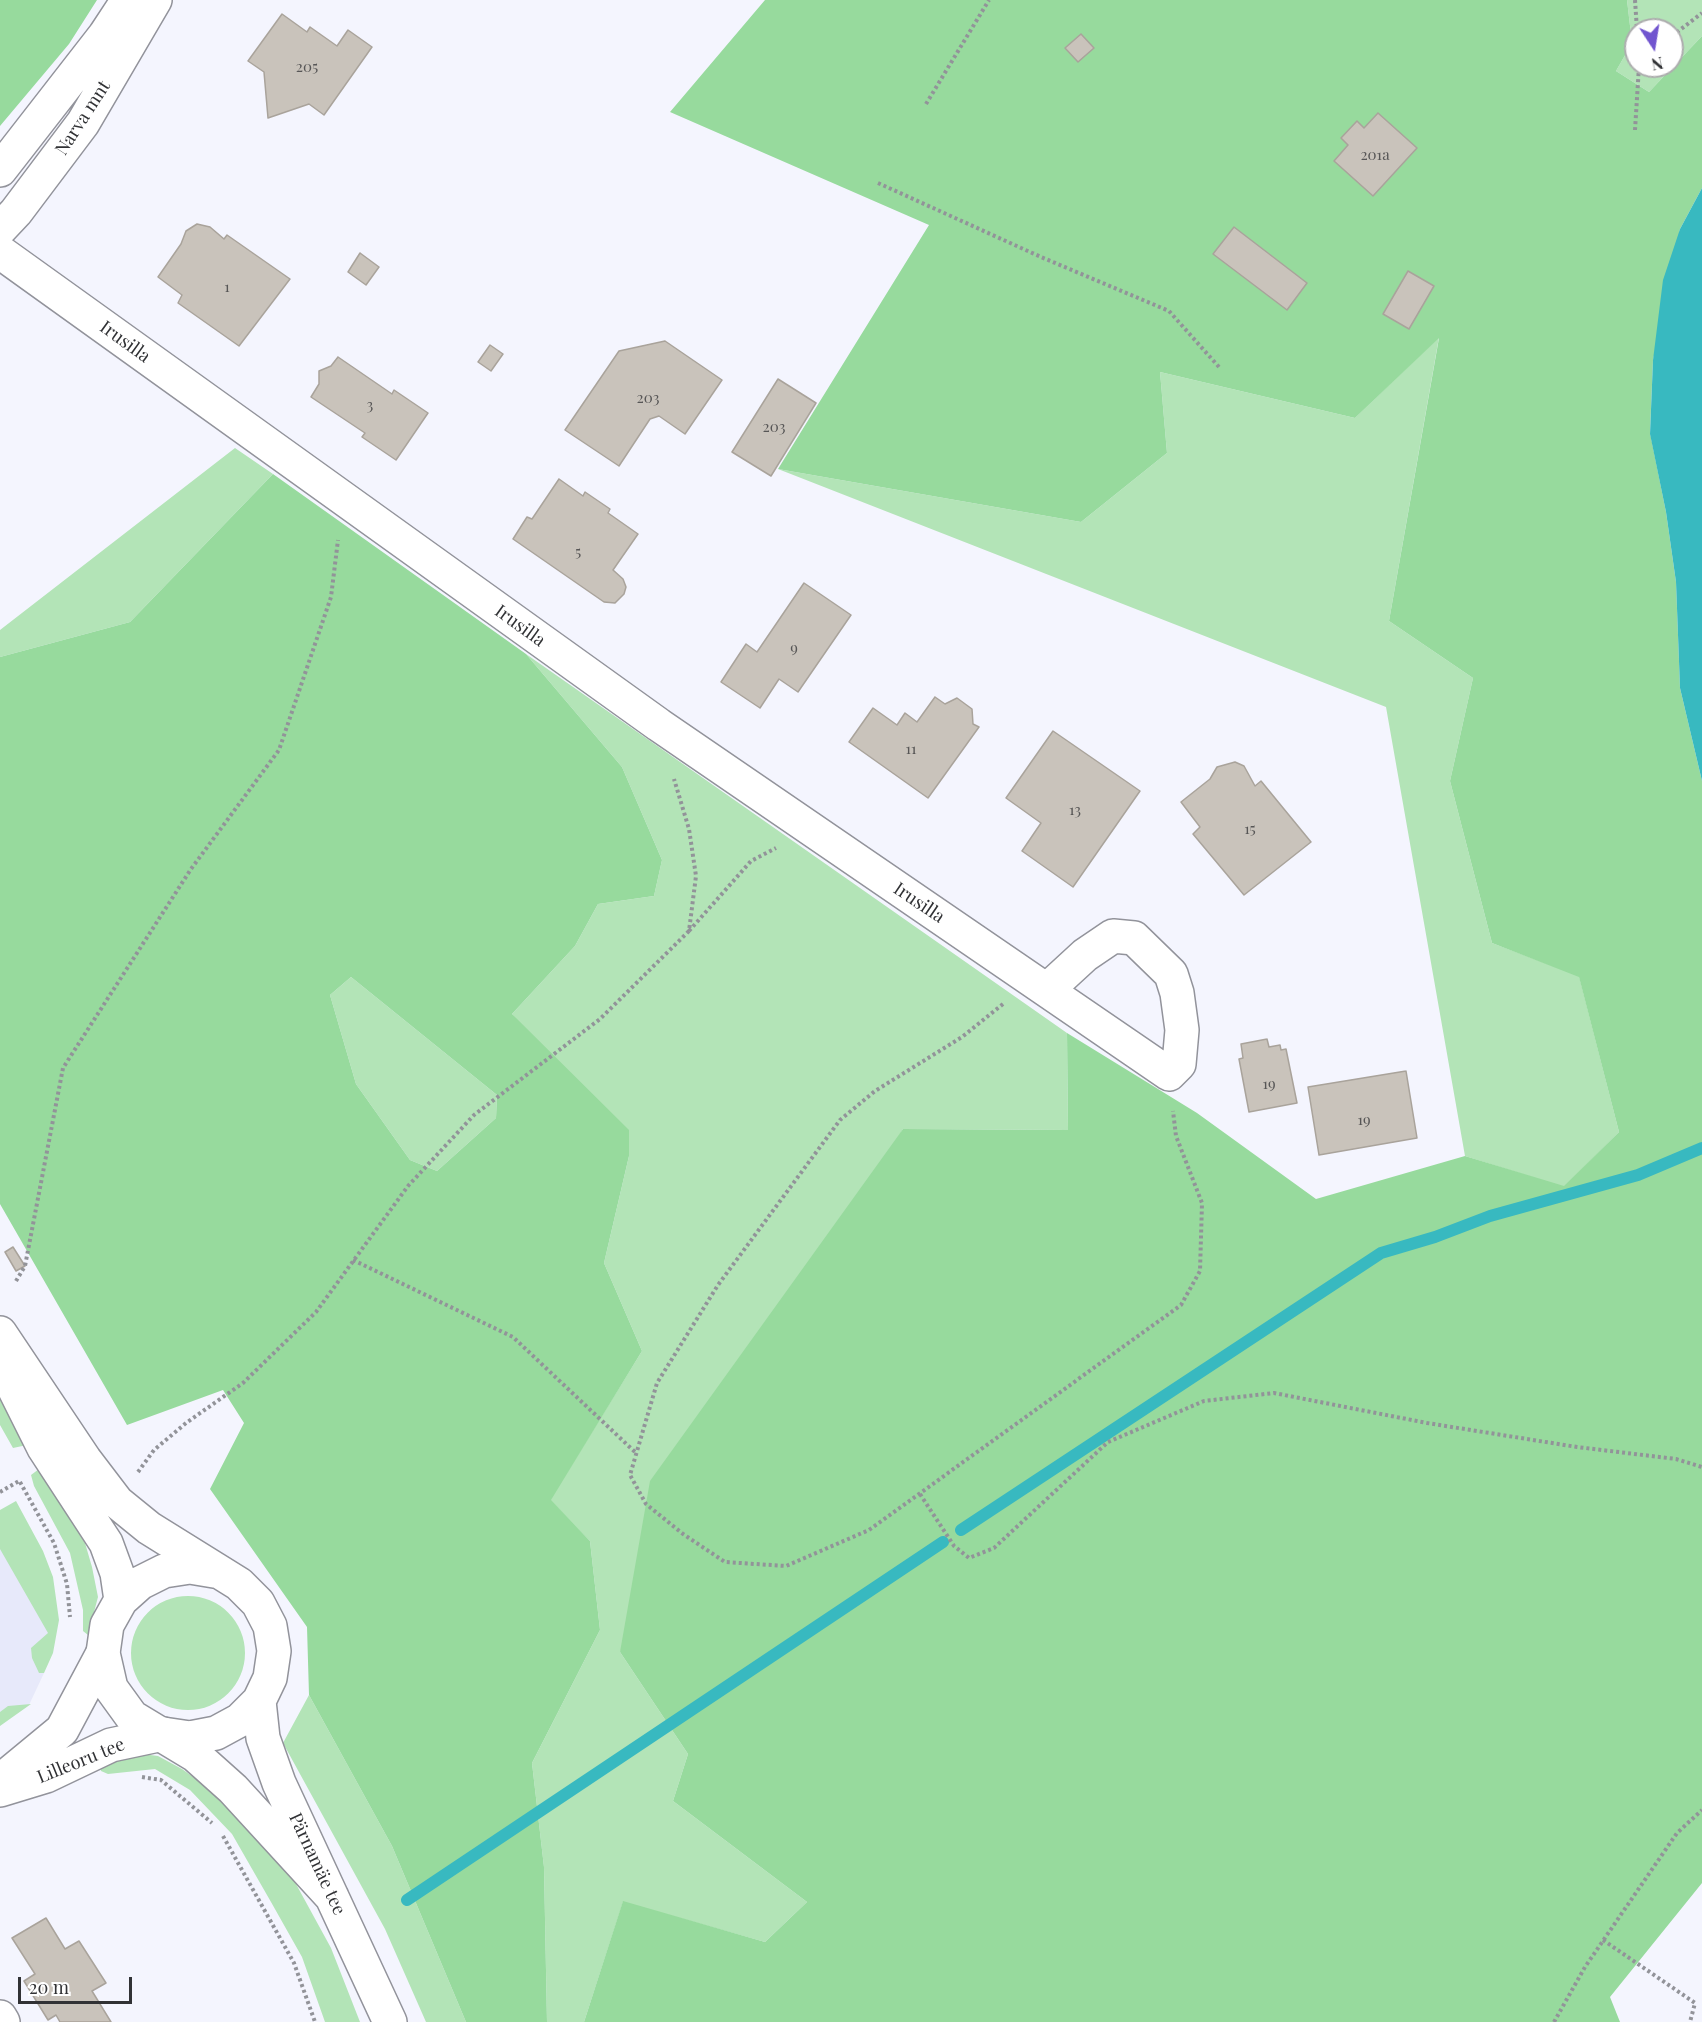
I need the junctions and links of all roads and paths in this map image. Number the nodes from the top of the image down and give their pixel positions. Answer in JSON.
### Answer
{"nodes":[{"id":1,"x":128,"y":0,"type":"edge"},
{"id":2,"x":155,"y":0,"type":"edge"},
{"id":3,"x":989,"y":0,"type":"edge"},
{"id":4,"x":1635,"y":0,"type":"edge"},
{"id":5,"x":1702,"y":13,"type":"edge"},
{"id":6,"x":1636,"y":18,"type":"edge"},
{"id":7,"x":1684,"y":27,"type":"edge"},
{"id":8,"x":1638,"y":78,"type":"edge"},
{"id":9,"x":926,"y":104,"type":"dead end"},
{"id":10,"x":1635,"y":130,"type":"dead end"},
{"id":11,"x":0,"y":170,"type":"edge"},
{"id":12,"x":878,"y":183,"type":"dead end"},
{"id":13,"x":0,"y":229,"type":"edge"},
{"id":14,"x":0,"y":252,"type":"edge"},
{"id":15,"x":1219,"y":366,"type":"dead end"},
{"id":16,"x":343,"y":498,"type":"junction"},
{"id":17,"x":674,"y":777,"type":"dead end"},
{"id":18,"x":811,"y":829,"type":"junction"},
{"id":19,"x":688,"y":932,"type":"junction"},
{"id":20,"x":1038,"y":984,"type":"junction"},
{"id":21,"x":1169,"y":1074,"type":"junction"},
{"id":22,"x":353,"y":1260,"type":"junction"},
{"id":23,"x":16,"y":1281,"type":"dead end"},
{"id":24,"x":0,"y":1333,"type":"edge"},
{"id":25,"x":0,"y":1360,"type":"edge"},
{"id":26,"x":636,"y":1453,"type":"junction"},
{"id":27,"x":1702,"y":1467,"type":"edge"},
{"id":28,"x":15,"y":1474,"type":"dead end"},
{"id":29,"x":19,"y":1481,"type":"junction"},
{"id":30,"x":0,"y":1491,"type":"edge"},
{"id":31,"x":920,"y":1494,"type":"junction"},
{"id":32,"x":117,"y":1502,"type":"junction"},
{"id":33,"x":216,"y":1572,"type":"junction"},
{"id":34,"x":121,"y":1600,"type":"junction"},
{"id":35,"x":71,"y":1624,"type":"dead end"},
{"id":36,"x":103,"y":1653,"type":"junction"},
{"id":37,"x":259,"y":1701,"type":"junction"},
{"id":38,"x":163,"y":1734,"type":"junction"},
{"id":39,"x":132,"y":1779,"type":"dead end"},
{"id":40,"x":0,"y":1781,"type":"edge"},
{"id":41,"x":0,"y":1790,"type":"edge"},
{"id":42,"x":1702,"y":1810,"type":"edge"},
{"id":43,"x":332,"y":1897,"type":"junction"},
{"id":44,"x":1603,"y":1940,"type":"junction"},
{"id":45,"x":0,"y":2017,"type":"edge"},
{"id":46,"x":3,"y":2022,"type":"edge"},
{"id":47,"x":315,"y":2022,"type":"edge"},
{"id":48,"x":390,"y":2022,"type":"edge"},
{"id":49,"x":1554,"y":2022,"type":"edge"},
{"id":50,"x":1690,"y":2022,"type":"edge"}],
"edges":[{"from":1,"to":11,"type":"main road","name":"Narva mnt"},
{"from":2,"to":13,"type":"main road","name":"Narva mnt"},
{"from":3,"to":9,"type":"path"},
{"from":4,"to":6,"type":"path"},
{"from":5,"to":7,"type":"path"},
{"from":8,"to":10,"type":"path"},
{"from":12,"to":15,"type":"path"},
{"from":14,"to":16,"type":"main road","name":"Irusilla"},
{"from":16,"to":18,"type":"main road","name":"Irusilla"},
{"from":16,"to":23,"type":"path"},
{"from":17,"to":19,"type":"path"},
{"from":18,"to":19,"type":"path"},
{"from":18,"to":20,"type":"main road","name":"Irusilla"},
{"from":19,"to":22,"type":"path"},
{"from":20,"to":21,"type":"main road","name":"Irusilla"},
{"from":20,"to":21,"type":"main road"},
{"from":20,"to":26,"type":"path"},
{"from":21,"to":31,"type":"path"},
{"from":22,"to":26,"type":"path"},
{"from":22,"to":32,"type":"path"},
{"from":24,"to":32,"type":"main road"},
{"from":25,"to":34,"type":"main road"},
{"from":26,"to":31,"type":"path"},
{"from":27,"to":31,"type":"path"},
{"from":28,"to":29,"type":"path"},
{"from":29,"to":30,"type":"path"},
{"from":29,"to":35,"type":"path"},
{"from":32,"to":33,"type":"main road"},
{"from":33,"to":34,"type":"main road"},
{"from":33,"to":37,"type":"main road"},
{"from":34,"to":36,"type":"main road"},
{"from":36,"to":38,"type":"main road"},
{"from":36,"to":40,"type":"main road","name":"Lilleoru tee"},
{"from":37,"to":38,"type":"main road"},
{"from":37,"to":43,"type":"main road","name":"Pärnamäe tee"},
{"from":38,"to":41,"type":"main road","name":"Lilleoru tee"},
{"from":38,"to":43,"type":"main road"},
{"from":39,"to":47,"type":"path"},
{"from":42,"to":44,"type":"path"},
{"from":43,"to":48,"type":"main road","name":"Pärnamäe tee"},
{"from":44,"to":49,"type":"path"},
{"from":44,"to":50,"type":"path"},
{"from":45,"to":46,"type":"main road"}]}
